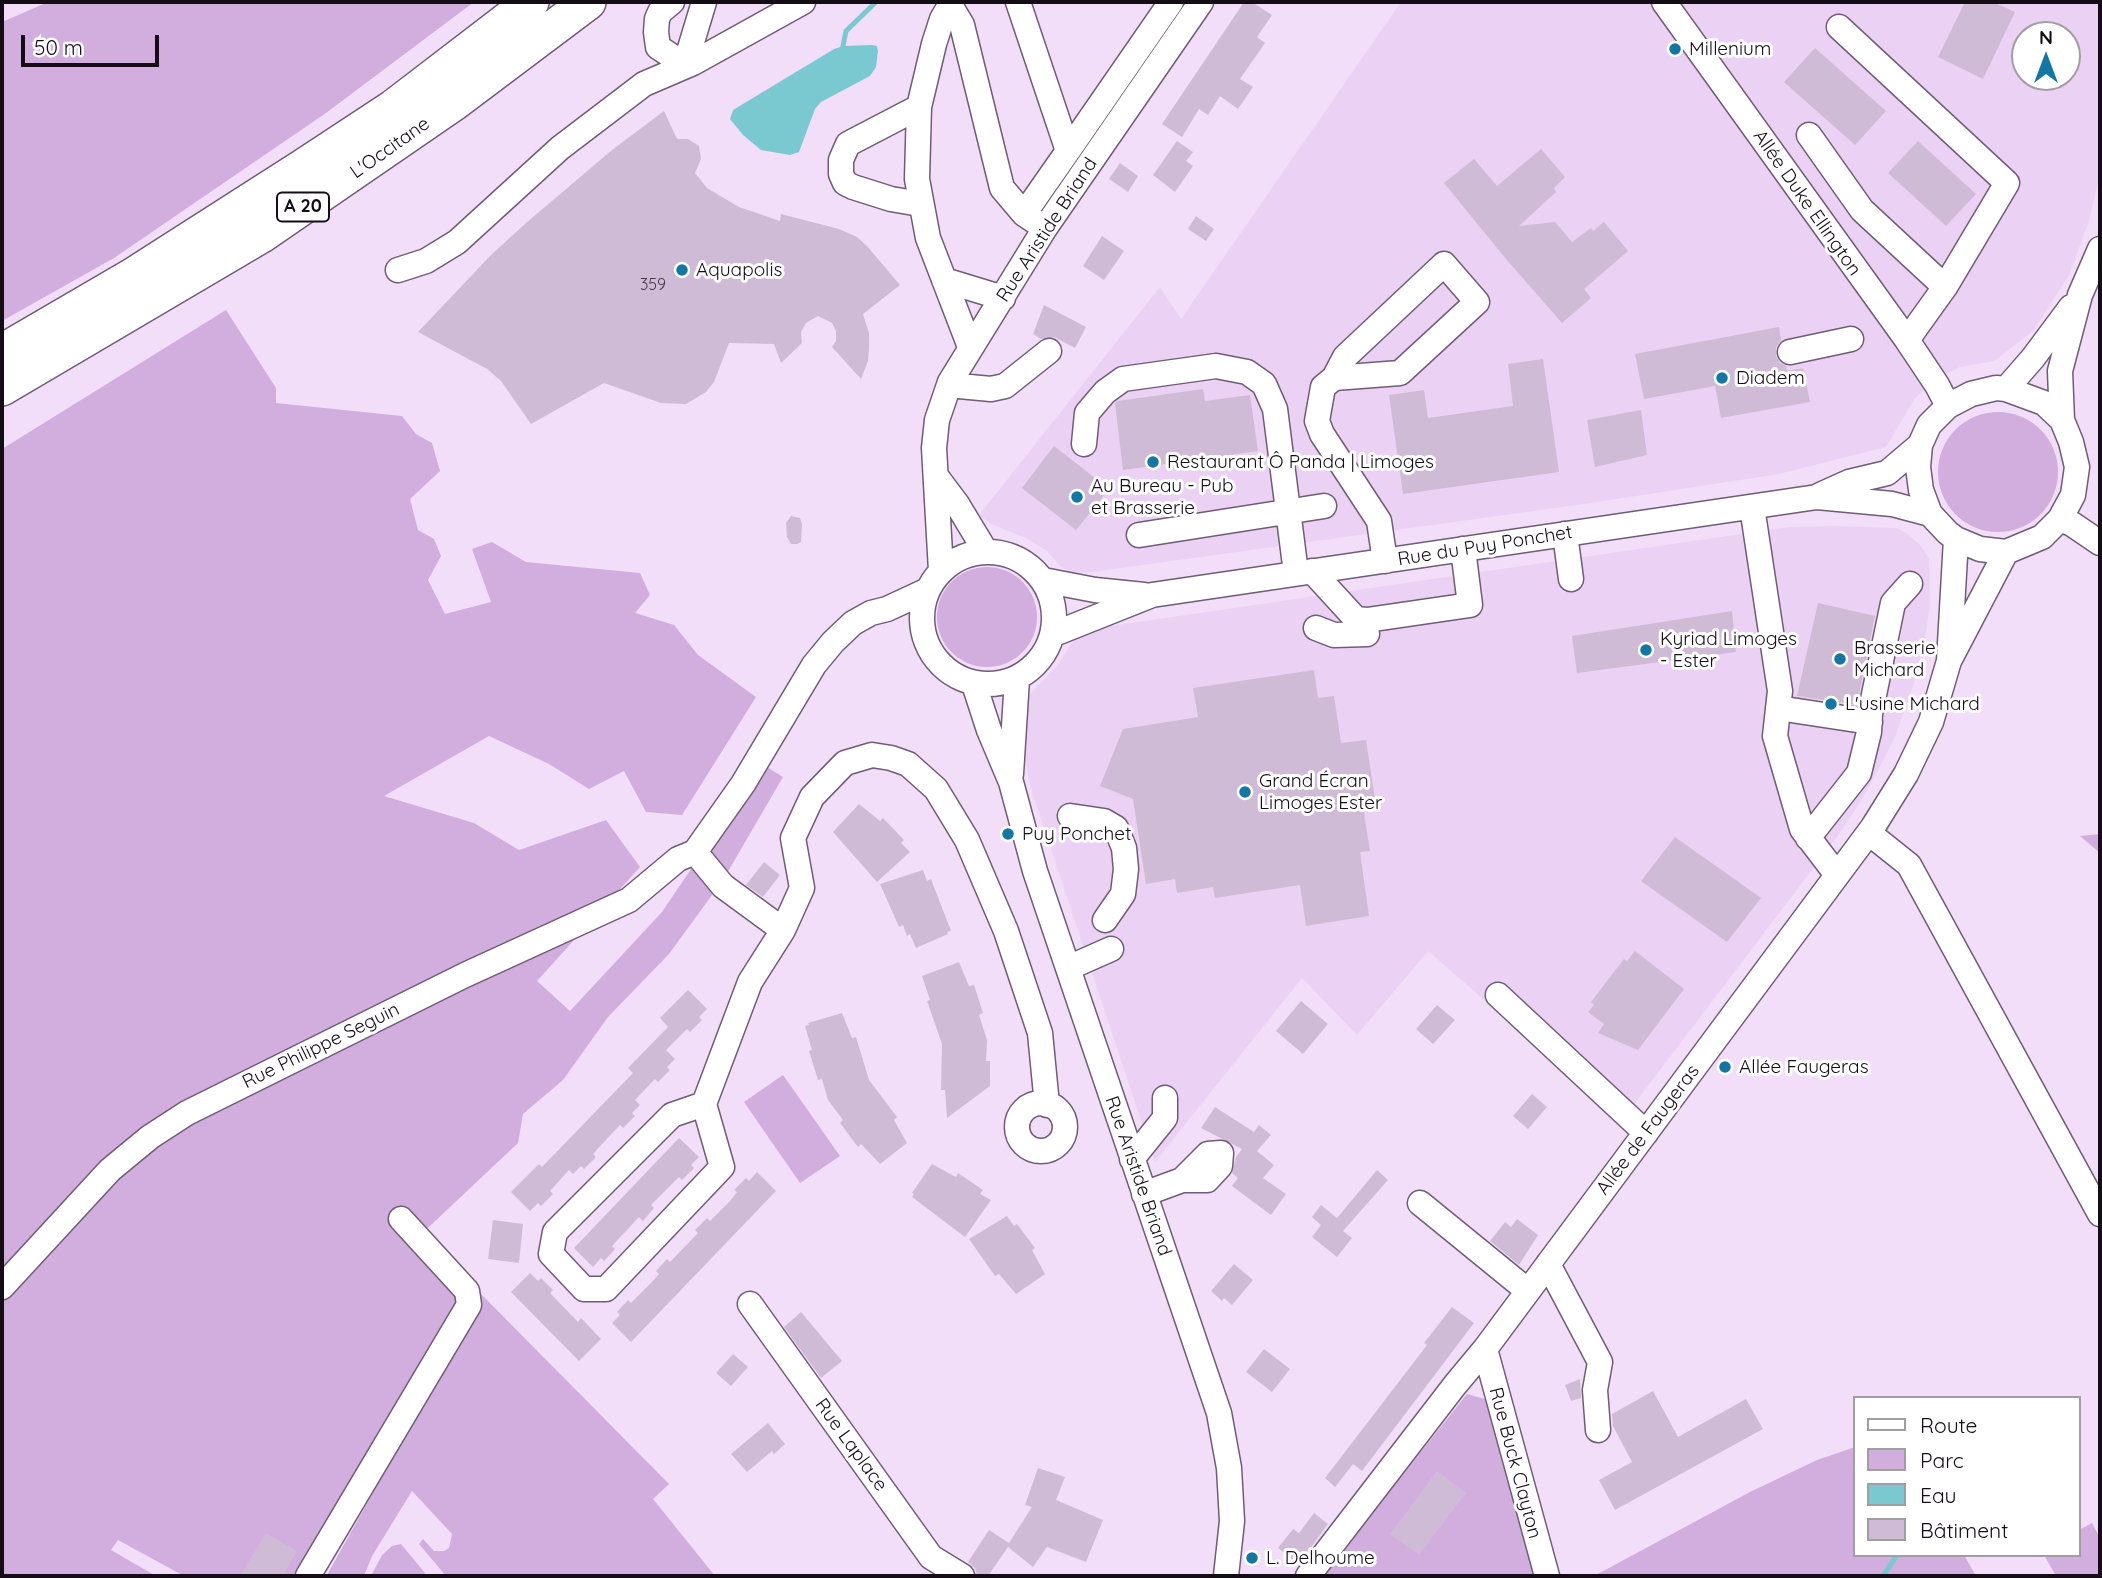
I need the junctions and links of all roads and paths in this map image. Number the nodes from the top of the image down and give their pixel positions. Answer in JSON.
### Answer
{"nodes":[{"id":1,"x":531,"y":2,"type":"edge"},
{"id":2,"x":588,"y":2,"type":"edge"},
{"id":3,"x":671,"y":2,"type":"edge"},
{"id":4,"x":704,"y":2,"type":"edge"},
{"id":5,"x":803,"y":2,"type":"edge"},
{"id":6,"x":1018,"y":2,"type":"edge"},
{"id":7,"x":1171,"y":2,"type":"edge"},
{"id":8,"x":1201,"y":2,"type":"edge"},
{"id":9,"x":1668,"y":3,"type":"edge"},
{"id":10,"x":951,"y":4,"type":"edge"},
{"id":11,"x":1839,"y":27,"type":"dead end"},
{"id":12,"x":658,"y":47,"type":"junction"},
{"id":13,"x":685,"y":65,"type":"junction"},
{"id":14,"x":644,"y":84,"type":"junction"},
{"id":15,"x":919,"y":107,"type":"junction"},
{"id":16,"x":1809,"y":135,"type":"dead end"},
{"id":17,"x":1068,"y":151,"type":"junction"},
{"id":18,"x":1080,"y":178,"type":"junction"},
{"id":19,"x":920,"y":204,"type":"junction"},
{"id":20,"x":1024,"y":214,"type":"junction"},
{"id":21,"x":1045,"y":228,"type":"junction"},
{"id":22,"x":2100,"y":248,"type":"edge"},
{"id":23,"x":398,"y":270,"type":"dead end"},
{"id":24,"x":944,"y":280,"type":"junction"},
{"id":25,"x":1945,"y":287,"type":"junction"},
{"id":26,"x":2080,"y":295,"type":"junction"},
{"id":27,"x":1003,"y":298,"type":"junction"},
{"id":28,"x":1851,"y":339,"type":"dead end"},
{"id":29,"x":1907,"y":341,"type":"junction"},
{"id":30,"x":970,"y":347,"type":"junction"},
{"id":31,"x":1049,"y":351,"type":"dead end"},
{"id":32,"x":2,"y":352,"type":"edge"},
{"id":33,"x":1790,"y":352,"type":"dead end"},
{"id":34,"x":1334,"y":378,"type":"junction"},
{"id":35,"x":950,"y":382,"type":"junction"},
{"id":36,"x":2,"y":388,"type":"edge"},
{"id":37,"x":2006,"y":389,"type":"junction"},
{"id":38,"x":1948,"y":406,"type":"junction"},
{"id":39,"x":2062,"y":420,"type":"junction"},
{"id":40,"x":1084,"y":444,"type":"dead end"},
{"id":41,"x":1920,"y":445,"type":"junction"},
{"id":42,"x":936,"y":476,"type":"junction"},
{"id":43,"x":1817,"y":496,"type":"junction"},
{"id":44,"x":1324,"y":506,"type":"dead end"},
{"id":45,"x":1752,"y":507,"type":"junction"},
{"id":46,"x":1288,"y":512,"type":"junction"},
{"id":47,"x":1930,"y":513,"type":"junction"},
{"id":48,"x":2060,"y":519,"type":"junction"},
{"id":49,"x":1565,"y":534,"type":"junction"},
{"id":50,"x":1139,"y":535,"type":"dead end"},
{"id":51,"x":1956,"y":540,"type":"junction"},
{"id":52,"x":2100,"y":543,"type":"edge"},
{"id":53,"x":1463,"y":549,"type":"junction"},
{"id":54,"x":986,"y":552,"type":"junction"},
{"id":55,"x":2006,"y":552,"type":"junction"},
{"id":56,"x":1385,"y":561,"type":"junction"},
{"id":57,"x":1304,"y":572,"type":"junction"},
{"id":58,"x":1571,"y":579,"type":"dead end"},
{"id":59,"x":1043,"y":580,"type":"junction"},
{"id":60,"x":935,"y":581,"type":"junction"},
{"id":61,"x":1910,"y":584,"type":"dead end"},
{"id":62,"x":1152,"y":595,"type":"junction"},
{"id":63,"x":887,"y":609,"type":"junction"},
{"id":64,"x":1316,"y":628,"type":"dead end"},
{"id":65,"x":922,"y":630,"type":"junction"},
{"id":66,"x":1054,"y":634,"type":"junction"},
{"id":67,"x":1367,"y":634,"type":"dead end"},
{"id":68,"x":1950,"y":661,"type":"junction"},
{"id":69,"x":1017,"y":679,"type":"junction"},
{"id":70,"x":974,"y":684,"type":"junction"},
{"id":71,"x":1778,"y":708,"type":"junction"},
{"id":72,"x":1870,"y":722,"type":"junction"},
{"id":73,"x":1011,"y":782,"type":"junction"},
{"id":74,"x":1070,"y":816,"type":"dead end"},
{"id":75,"x":1869,"y":833,"type":"junction"},
{"id":76,"x":1808,"y":838,"type":"junction"},
{"id":77,"x":687,"y":855,"type":"junction"},
{"id":78,"x":1837,"y":875,"type":"junction"},
{"id":79,"x":1105,"y":920,"type":"dead end"},
{"id":80,"x":783,"y":930,"type":"junction"},
{"id":81,"x":1111,"y":949,"type":"dead end"},
{"id":82,"x":1068,"y":968,"type":"junction"},
{"id":83,"x":1498,"y":995,"type":"dead end"},
{"id":84,"x":1165,"y":1098,"type":"dead end"},
{"id":85,"x":704,"y":1104,"type":"junction"},
{"id":86,"x":1047,"y":1105,"type":"dead end"},
{"id":87,"x":1646,"y":1133,"type":"junction"},
{"id":88,"x":1132,"y":1159,"type":"junction"},
{"id":89,"x":1182,"y":1180,"type":"dead end"},
{"id":90,"x":1144,"y":1194,"type":"junction"},
{"id":91,"x":1420,"y":1203,"type":"dead end"},
{"id":92,"x":2100,"y":1214,"type":"edge"},
{"id":93,"x":401,"y":1219,"type":"dead end"},
{"id":94,"x":1548,"y":1264,"type":"junction"},
{"id":95,"x":2,"y":1287,"type":"edge"},
{"id":96,"x":1528,"y":1291,"type":"junction"},
{"id":97,"x":750,"y":1304,"type":"dead end"},
{"id":98,"x":1485,"y":1349,"type":"junction"},
{"id":99,"x":1598,"y":1430,"type":"dead end"},
{"id":100,"x":309,"y":1576,"type":"edge"},
{"id":101,"x":962,"y":1576,"type":"edge"},
{"id":102,"x":1226,"y":1576,"type":"edge"},
{"id":103,"x":1308,"y":1576,"type":"edge"},
{"id":104,"x":1547,"y":1576,"type":"edge"}],
"edges":[{"from":1,"to":32,"type":"highway","name":"L'Occitane","number":"A 20"},
{"from":2,"to":36,"type":"highway","name":"L'Occitane","number":"A 20"},
{"from":3,"to":12,"type":"street"},
{"from":4,"to":13,"type":"street"},
{"from":5,"to":13,"type":"street"},
{"from":6,"to":17,"type":"street"},
{"from":7,"to":17,"type":"street"},
{"from":8,"to":18,"type":"street","name":"Rue Aristide Briand"},
{"from":9,"to":29,"type":"street","name":"Allée Duke Ellington"},
{"from":10,"to":15,"type":"street"},
{"from":10,"to":20,"type":"street"},
{"from":11,"to":25,"type":"street"},
{"from":12,"to":13,"type":"street"},
{"from":12,"to":14,"type":"street"},
{"from":13,"to":14,"type":"street"},
{"from":14,"to":23,"type":"street"},
{"from":15,"to":19,"type":"street"},
{"from":15,"to":19,"type":"street"},
{"from":16,"to":25,"type":"street"},
{"from":17,"to":18,"type":"street"},
{"from":17,"to":20,"type":"street"},
{"from":18,"to":21,"type":"street","name":"Rue Aristide Briand"},
{"from":19,"to":24,"type":"street"},
{"from":20,"to":21,"type":"street"},
{"from":21,"to":27,"type":"street","name":"Rue Aristide Briand"},
{"from":22,"to":26,"type":"street"},
{"from":24,"to":27,"type":"street"},
{"from":24,"to":30,"type":"street"},
{"from":25,"to":29,"type":"street"},
{"from":26,"to":37,"type":"street"},
{"from":26,"to":39,"type":"street"},
{"from":27,"to":30,"type":"street","name":"Rue Aristide Briand"},
{"from":28,"to":33,"type":"street"},
{"from":29,"to":38,"type":"street","name":"Allée Duke Ellington"},
{"from":30,"to":35,"type":"street","name":"Rue Aristide Briand"},
{"from":31,"to":35,"type":"street"},
{"from":34,"to":34,"type":"street"},
{"from":34,"to":56,"type":"street"},
{"from":35,"to":42,"type":"street","name":"Rue Aristide Briand"},
{"from":37,"to":38,"type":"street"},
{"from":37,"to":39,"type":"street"},
{"from":38,"to":41,"type":"street"},
{"from":39,"to":48,"type":"street"},
{"from":40,"to":46,"type":"street"},
{"from":41,"to":43,"type":"street"},
{"from":41,"to":47,"type":"street"},
{"from":42,"to":54,"type":"street"},
{"from":42,"to":60,"type":"street","name":"Rue Aristide Briand"},
{"from":43,"to":45,"type":"street","name":"Rue du Puy Ponchet"},
{"from":43,"to":47,"type":"street"},
{"from":44,"to":46,"type":"street"},
{"from":45,"to":49,"type":"street","name":"Rue du Puy Ponchet"},
{"from":45,"to":71,"type":"street"},
{"from":46,"to":50,"type":"street"},
{"from":46,"to":57,"type":"street"},
{"from":47,"to":51,"type":"street"},
{"from":48,"to":52,"type":"street"},
{"from":48,"to":55,"type":"street"},
{"from":49,"to":53,"type":"street","name":"Rue du Puy Ponchet"},
{"from":49,"to":58,"type":"street"},
{"from":51,"to":55,"type":"street"},
{"from":51,"to":68,"type":"street","name":"Allée de Faugeras"},
{"from":53,"to":56,"type":"street","name":"Rue du Puy Ponchet"},
{"from":53,"to":57,"type":"street"},
{"from":54,"to":59,"type":"street"},
{"from":54,"to":60,"type":"street"},
{"from":55,"to":68,"type":"street","name":"Allée de Faugeras"},
{"from":56,"to":57,"type":"street","name":"Rue du Puy Ponchet"},
{"from":57,"to":62,"type":"street","name":"Rue du Puy Ponchet"},
{"from":59,"to":62,"type":"street","name":"Rue du Puy Ponchet"},
{"from":59,"to":66,"type":"street"},
{"from":60,"to":63,"type":"street","name":"Rue Philippe Seguin"},
{"from":60,"to":65,"type":"street"},
{"from":61,"to":72,"type":"street"},
{"from":62,"to":66,"type":"street","name":"Rue du Puy Ponchet"},
{"from":63,"to":65,"type":"street"},
{"from":63,"to":77,"type":"street","name":"Rue Philippe Seguin"},
{"from":64,"to":67,"type":"street"},
{"from":65,"to":70,"type":"street"},
{"from":66,"to":69,"type":"street"},
{"from":68,"to":75,"type":"street","name":"Allée de Faugeras"},
{"from":69,"to":70,"type":"street"},
{"from":69,"to":73,"type":"street","name":"Rue Aristide Briand"},
{"from":70,"to":73,"type":"street","name":"Rue Aristide Briand"},
{"from":71,"to":72,"type":"street"},
{"from":71,"to":76,"type":"street"},
{"from":72,"to":76,"type":"street"},
{"from":73,"to":82,"type":"street","name":"Rue Aristide Briand"},
{"from":74,"to":79,"type":"street"},
{"from":75,"to":78,"type":"street","name":"Allée de Faugeras"},
{"from":75,"to":92,"type":"street"},
{"from":76,"to":78,"type":"street"},
{"from":77,"to":80,"type":"street"},
{"from":77,"to":95,"type":"street","name":"Rue Philippe Seguin"},
{"from":78,"to":87,"type":"street","name":"Allée de Faugeras"},
{"from":80,"to":85,"type":"street"},
{"from":80,"to":86,"type":"street"},
{"from":81,"to":82,"type":"street"},
{"from":82,"to":88,"type":"street","name":"Rue Aristide Briand"},
{"from":83,"to":87,"type":"street"},
{"from":84,"to":88,"type":"street"},
{"from":85,"to":85,"type":"street"},
{"from":87,"to":94,"type":"street","name":"Allée de Faugeras"},
{"from":88,"to":90,"type":"street","name":"Rue Aristide Briand"},
{"from":89,"to":90,"type":"street"},
{"from":90,"to":102,"type":"street","name":"Rue Aristide Briand"},
{"from":91,"to":96,"type":"street"},
{"from":93,"to":100,"type":"street"},
{"from":94,"to":96,"type":"street","name":"Allée de Faugeras"},
{"from":94,"to":99,"type":"street"},
{"from":96,"to":98,"type":"street","name":"Allée de Faugeras"},
{"from":97,"to":101,"type":"street","name":"Rue Laplace"},
{"from":98,"to":103,"type":"street","name":"Allée de Faugeras"},
{"from":98,"to":104,"type":"street","name":"Rue Buck Clayton"}]}
